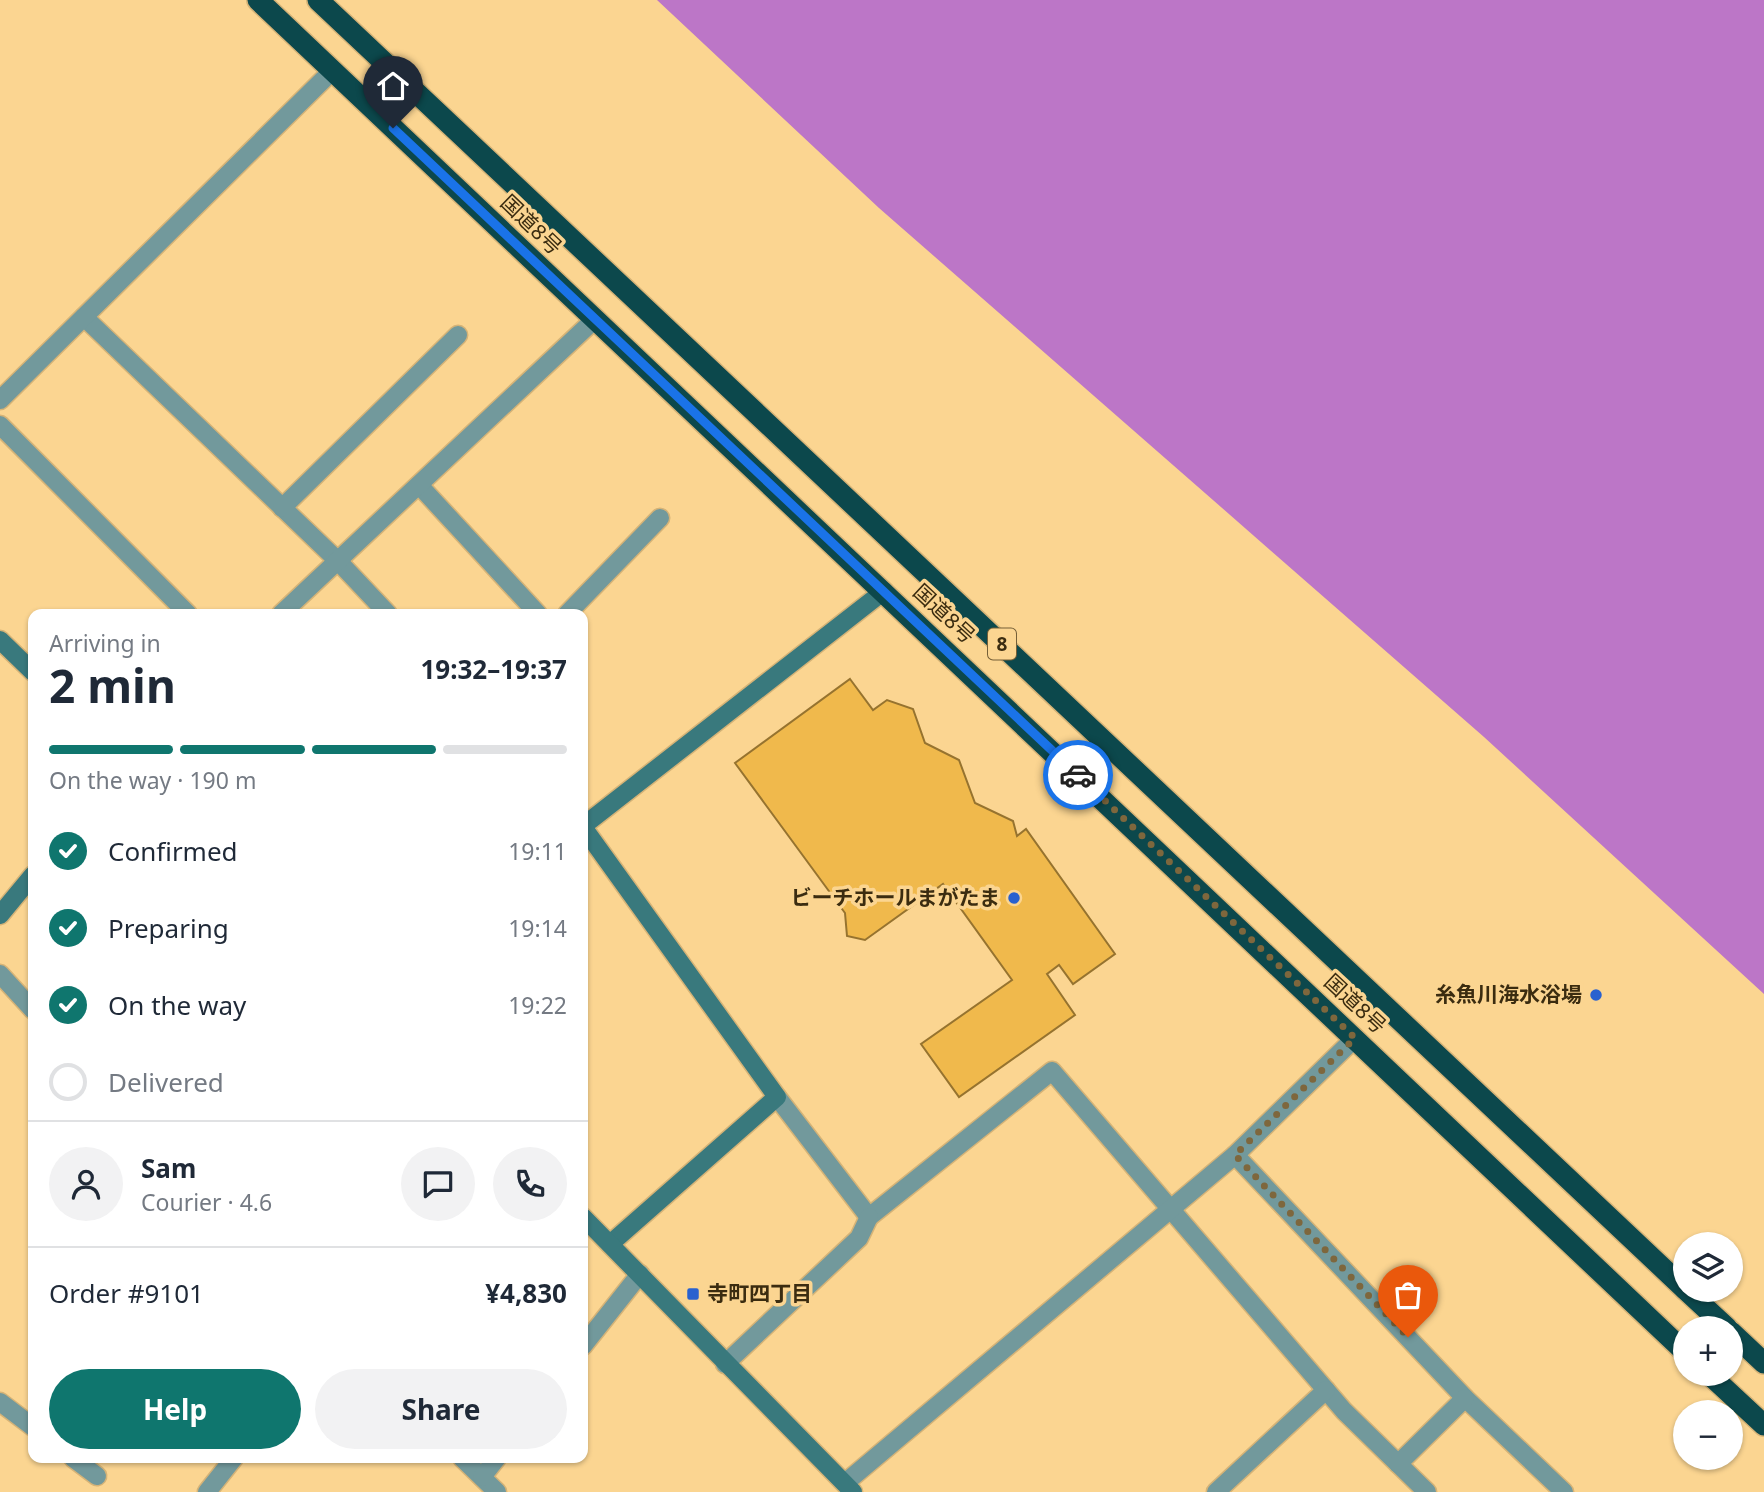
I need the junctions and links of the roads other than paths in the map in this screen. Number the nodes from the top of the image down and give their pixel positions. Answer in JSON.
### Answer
{"nodes":[{"id":1,"x":258,"y":0,"type":"edge"},
{"id":2,"x":318,"y":0,"type":"edge"},
{"id":3,"x":333,"y":70,"type":"junction"},
{"id":4,"x":84,"y":317,"type":"junction"},
{"id":5,"x":594,"y":320,"type":"junction"},
{"id":6,"x":458,"y":335,"type":"dead end"},
{"id":7,"x":0,"y":400,"type":"edge"},
{"id":8,"x":0,"y":425,"type":"edge"},
{"id":9,"x":419,"y":485,"type":"junction"},
{"id":10,"x":282,"y":508,"type":"junction"},
{"id":11,"x":660,"y":519,"type":"dead end"},
{"id":12,"x":338,"y":561,"type":"junction"},
{"id":13,"x":884,"y":591,"type":"junction"},
{"id":14,"x":183,"y":609,"type":"edge"},
{"id":15,"x":286,"y":609,"type":"edge"},
{"id":16,"x":383,"y":609,"type":"edge"},
{"id":17,"x":533,"y":609,"type":"edge"},
{"id":18,"x":572,"y":609,"type":"edge"},
{"id":19,"x":0,"y":640,"type":"edge"},
{"id":20,"x":28,"y":667,"type":"edge"},
{"id":21,"x":588,"y":823,"type":"edge"},
{"id":22,"x":588,"y":834,"type":"edge"},
{"id":23,"x":28,"y":880,"type":"edge"},
{"id":24,"x":1,"y":909,"type":"edge"},
{"id":25,"x":0,"y":974,"type":"edge"},
{"id":26,"x":28,"y":1005,"type":"edge"},
{"id":27,"x":1355,"y":1038,"type":"junction"},
{"id":28,"x":777,"y":1097,"type":"junction"},
{"id":29,"x":1235,"y":1155,"type":"junction"},
{"id":30,"x":1169,"y":1209,"type":"junction"},
{"id":31,"x":869,"y":1217,"type":"junction"},
{"id":32,"x":588,"y":1222,"type":"edge"},
{"id":33,"x":610,"y":1244,"type":"junction"},
{"id":34,"x":640,"y":1274,"type":"junction"},
{"id":35,"x":1673,"y":1277,"type":"edge"},
{"id":36,"x":1700,"y":1302,"type":"edge"},
{"id":37,"x":1714,"y":1316,"type":"edge"},
{"id":38,"x":588,"y":1340,"type":"edge"},
{"id":39,"x":1673,"y":1341,"type":"edge"},
{"id":40,"x":1743,"y":1343,"type":"edge"},
{"id":41,"x":1764,"y":1363,"type":"edge"},
{"id":42,"x":725,"y":1364,"type":"junction"},
{"id":43,"x":1722,"y":1386,"type":"edge"},
{"id":44,"x":1326,"y":1390,"type":"junction"},
{"id":45,"x":1465,"y":1398,"type":"junction"},
{"id":46,"x":0,"y":1402,"type":"edge"},
{"id":47,"x":28,"y":1423,"type":"edge"},
{"id":48,"x":1764,"y":1425,"type":"edge"},
{"id":49,"x":80,"y":1463,"type":"edge"},
{"id":50,"x":230,"y":1463,"type":"edge"},
{"id":51,"x":466,"y":1463,"type":"edge"},
{"id":52,"x":495,"y":1463,"type":"edge"},
{"id":53,"x":1398,"y":1464,"type":"junction"},
{"id":54,"x":97,"y":1476,"type":"dead end"},
{"id":55,"x":485,"y":1485,"type":"edge"},
{"id":56,"x":849,"y":1488,"type":"edge"},
{"id":57,"x":208,"y":1492,"type":"edge"},
{"id":58,"x":1216,"y":1492,"type":"edge"},
{"id":59,"x":1427,"y":1492,"type":"edge"},
{"id":60,"x":1564,"y":1492,"type":"edge"}],
"edges":[{"from":1,"to":3,"type":"highway","name":"国道8号","number":"8"},
{"from":2,"to":35,"type":"highway","name":"国道8号","number":"8"},
{"from":3,"to":4,"type":"street"},
{"from":3,"to":5,"type":"highway","name":"国道8号","number":"8"},
{"from":4,"to":7,"type":"street"},
{"from":4,"to":10,"type":"street"},
{"from":5,"to":9,"type":"street"},
{"from":5,"to":13,"type":"highway","name":"国道8号","number":"8"},
{"from":6,"to":10,"type":"street"},
{"from":8,"to":14,"type":"street"},
{"from":9,"to":12,"type":"street"},
{"from":9,"to":17,"type":"street"},
{"from":10,"to":12,"type":"street"},
{"from":11,"to":18,"type":"street"},
{"from":12,"to":15,"type":"street"},
{"from":12,"to":16,"type":"street"},
{"from":13,"to":21,"type":"street"},
{"from":13,"to":27,"type":"highway","name":"国道8号","number":"8"},
{"from":19,"to":20,"type":"street"},
{"from":22,"to":28,"type":"street"},
{"from":23,"to":24,"type":"street"},
{"from":25,"to":26,"type":"street"},
{"from":27,"to":29,"type":"street"},
{"from":27,"to":39,"type":"highway","name":"国道8号","number":"8"},
{"from":28,"to":31,"type":"street"},
{"from":28,"to":33,"type":"street"},
{"from":29,"to":30,"type":"street"},
{"from":29,"to":45,"type":"street"},
{"from":30,"to":31,"type":"street"},
{"from":30,"to":44,"type":"street"},
{"from":30,"to":56,"type":"street"},
{"from":31,"to":42,"type":"street"},
{"from":32,"to":33,"type":"street"},
{"from":33,"to":34,"type":"street"},
{"from":34,"to":38,"type":"street"},
{"from":34,"to":42,"type":"street"},
{"from":36,"to":37,"type":"highway","name":"国道8号","number":"8"},
{"from":40,"to":41,"type":"highway","name":"国道8号","number":"8"},
{"from":42,"to":56,"type":"street"},
{"from":43,"to":48,"type":"highway"},
{"from":44,"to":53,"type":"street"},
{"from":44,"to":58,"type":"street"},
{"from":45,"to":53,"type":"street"},
{"from":45,"to":60,"type":"street"},
{"from":46,"to":47,"type":"street"},
{"from":49,"to":54,"type":"street"},
{"from":50,"to":57,"type":"street"},
{"from":51,"to":55,"type":"street"},
{"from":52,"to":55,"type":"street"},
{"from":53,"to":59,"type":"street"}]}
